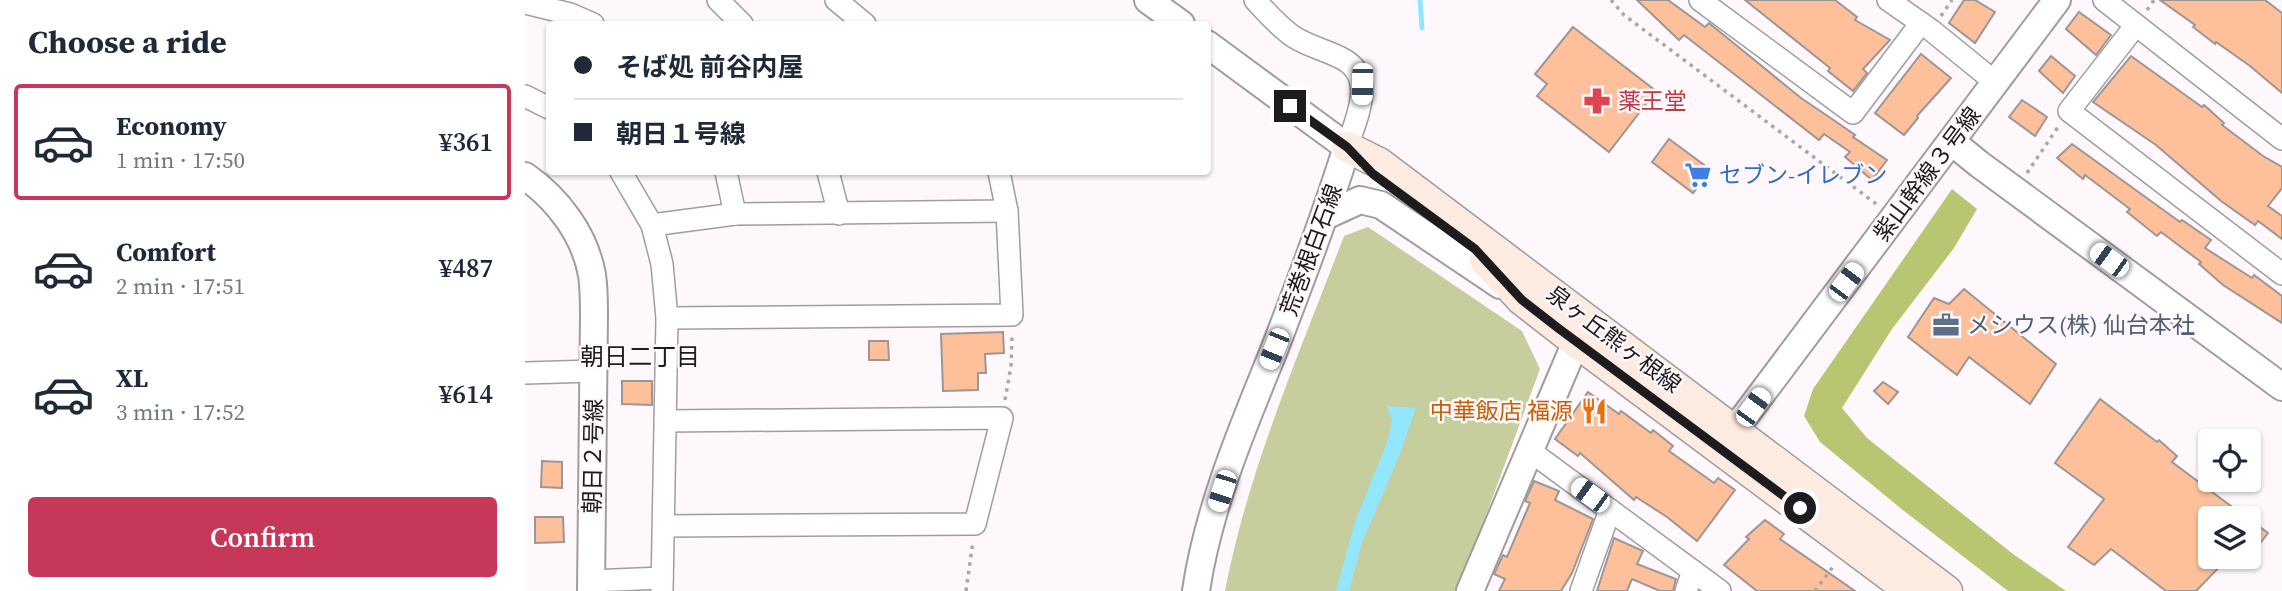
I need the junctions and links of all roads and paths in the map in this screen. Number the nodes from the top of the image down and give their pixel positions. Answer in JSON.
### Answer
{"nodes":[{"id":1,"x":718,"y":0,"type":"edge"},
{"id":2,"x":836,"y":0,"type":"edge"},
{"id":3,"x":1148,"y":0,"type":"edge"},
{"id":4,"x":1255,"y":0,"type":"edge"},
{"id":5,"x":1611,"y":0,"type":"edge"},
{"id":6,"x":1700,"y":0,"type":"edge"},
{"id":7,"x":1888,"y":0,"type":"edge"},
{"id":8,"x":2057,"y":0,"type":"edge"},
{"id":9,"x":2104,"y":0,"type":"edge"},
{"id":10,"x":525,"y":3,"type":"edge"},
{"id":11,"x":586,"y":21,"type":"edge"},
{"id":12,"x":739,"y":21,"type":"edge"},
{"id":13,"x":861,"y":21,"type":"edge"},
{"id":14,"x":1177,"y":21,"type":"edge"},
{"id":15,"x":1921,"y":23,"type":"junction"},
{"id":16,"x":2136,"y":25,"type":"junction"},
{"id":17,"x":1211,"y":47,"type":"edge"},
{"id":18,"x":1995,"y":82,"type":"junction"},
{"id":19,"x":525,"y":96,"type":"edge"},
{"id":20,"x":546,"y":106,"type":"edge"},
{"id":21,"x":2069,"y":111,"type":"junction"},
{"id":22,"x":2282,"y":139,"type":"edge"},
{"id":23,"x":1952,"y":142,"type":"junction"},
{"id":24,"x":1347,"y":147,"type":"junction"},
{"id":25,"x":2027,"y":173,"type":"dead end"},
{"id":26,"x":623,"y":175,"type":"edge"},
{"id":27,"x":727,"y":175,"type":"edge"},
{"id":28,"x":829,"y":175,"type":"edge"},
{"id":29,"x":1000,"y":175,"type":"edge"},
{"id":30,"x":525,"y":176,"type":"edge"},
{"id":31,"x":1007,"y":211,"type":"junction"},
{"id":32,"x":735,"y":214,"type":"junction"},
{"id":33,"x":839,"y":214,"type":"junction"},
{"id":34,"x":1325,"y":216,"type":"junction"},
{"id":35,"x":1894,"y":218,"type":"junction"},
{"id":36,"x":652,"y":225,"type":"junction"},
{"id":37,"x":2282,"y":274,"type":"edge"},
{"id":38,"x":1522,"y":300,"type":"junction"},
{"id":39,"x":1012,"y":315,"type":"junction"},
{"id":40,"x":667,"y":318,"type":"junction"},
{"id":41,"x":1576,"y":342,"type":"junction"},
{"id":42,"x":593,"y":371,"type":"junction"},
{"id":43,"x":525,"y":373,"type":"edge"},
{"id":44,"x":2282,"y":387,"type":"edge"},
{"id":45,"x":1002,"y":418,"type":"junction"},
{"id":46,"x":665,"y":422,"type":"junction"},
{"id":47,"x":1728,"y":439,"type":"junction"},
{"id":48,"x":1530,"y":451,"type":"junction"},
{"id":49,"x":1610,"y":510,"type":"junction"},
{"id":50,"x":975,"y":524,"type":"junction"},
{"id":51,"x":664,"y":526,"type":"junction"},
{"id":52,"x":1836,"y":563,"type":"dead end"},
{"id":53,"x":1690,"y":581,"type":"edge"},
{"id":54,"x":662,"y":584,"type":"edge"},
{"id":55,"x":591,"y":586,"type":"edge"},
{"id":56,"x":966,"y":591,"type":"edge"},
{"id":57,"x":1196,"y":591,"type":"edge"},
{"id":58,"x":1470,"y":591,"type":"edge"},
{"id":59,"x":1581,"y":591,"type":"edge"},
{"id":60,"x":1720,"y":591,"type":"edge"},
{"id":61,"x":1815,"y":591,"type":"edge"},
{"id":62,"x":1910,"y":591,"type":"edge"},
{"id":63,"x":1947,"y":591,"type":"edge"}],
"edges":[{"from":1,"to":12,"type":"street"},
{"from":2,"to":13,"type":"street"},
{"from":3,"to":14,"type":"street"},
{"from":4,"to":24,"type":"street"},
{"from":5,"to":35,"type":"path"},
{"from":6,"to":15,"type":"street"},
{"from":7,"to":15,"type":"street"},
{"from":8,"to":18,"type":"street","name":"紫山幹線３号線"},
{"from":9,"to":16,"type":"street"},
{"from":10,"to":11,"type":"street"},
{"from":15,"to":18,"type":"street"},
{"from":16,"to":21,"type":"street"},
{"from":16,"to":22,"type":"street"},
{"from":17,"to":24,"type":"street"},
{"from":18,"to":23,"type":"street","name":"紫山幹線３号線"},
{"from":19,"to":20,"type":"street"},
{"from":21,"to":25,"type":"path"},
{"from":21,"to":37,"type":"street"},
{"from":23,"to":35,"type":"street","name":"紫山幹線３号線"},
{"from":23,"to":44,"type":"street"},
{"from":24,"to":34,"type":"street","name":"荒巻根白石線"},
{"from":24,"to":38,"type":"main road","name":"泉ヶ丘熊ヶ根線"},
{"from":24,"to":47,"type":"main road","name":"泉ヶ丘熊ヶ根線"},
{"from":26,"to":36,"type":"street"},
{"from":27,"to":32,"type":"street"},
{"from":28,"to":33,"type":"street"},
{"from":29,"to":31,"type":"street"},
{"from":30,"to":42,"type":"street","name":"朝日２号線"},
{"from":31,"to":33,"type":"street"},
{"from":31,"to":39,"type":"street"},
{"from":32,"to":33,"type":"street"},
{"from":32,"to":36,"type":"street"},
{"from":34,"to":38,"type":"street"},
{"from":34,"to":57,"type":"street","name":"荒巻根白石線"},
{"from":35,"to":47,"type":"street","name":"紫山幹線３号線"},
{"from":36,"to":40,"type":"street"},
{"from":38,"to":41,"type":"main road","name":"泉ヶ丘熊ヶ根線"},
{"from":39,"to":40,"type":"street"},
{"from":39,"to":45,"type":"path"},
{"from":40,"to":46,"type":"street"},
{"from":41,"to":47,"type":"main road","name":"泉ヶ丘熊ヶ根線"},
{"from":41,"to":48,"type":"street"},
{"from":42,"to":43,"type":"street"},
{"from":42,"to":55,"type":"street","name":"朝日２号線"},
{"from":45,"to":46,"type":"street"},
{"from":45,"to":50,"type":"street"},
{"from":46,"to":51,"type":"street"},
{"from":47,"to":62,"type":"main road","name":"泉ヶ丘熊ヶ根線"},
{"from":47,"to":63,"type":"main road","name":"泉ヶ丘熊ヶ根線"},
{"from":48,"to":49,"type":"street"},
{"from":48,"to":58,"type":"street"},
{"from":49,"to":53,"type":"street"},
{"from":49,"to":59,"type":"street"},
{"from":50,"to":51,"type":"street"},
{"from":50,"to":56,"type":"path"},
{"from":51,"to":54,"type":"street"},
{"from":52,"to":61,"type":"path"},
{"from":53,"to":60,"type":"street"},
{"from":54,"to":55,"type":"street"}]}
